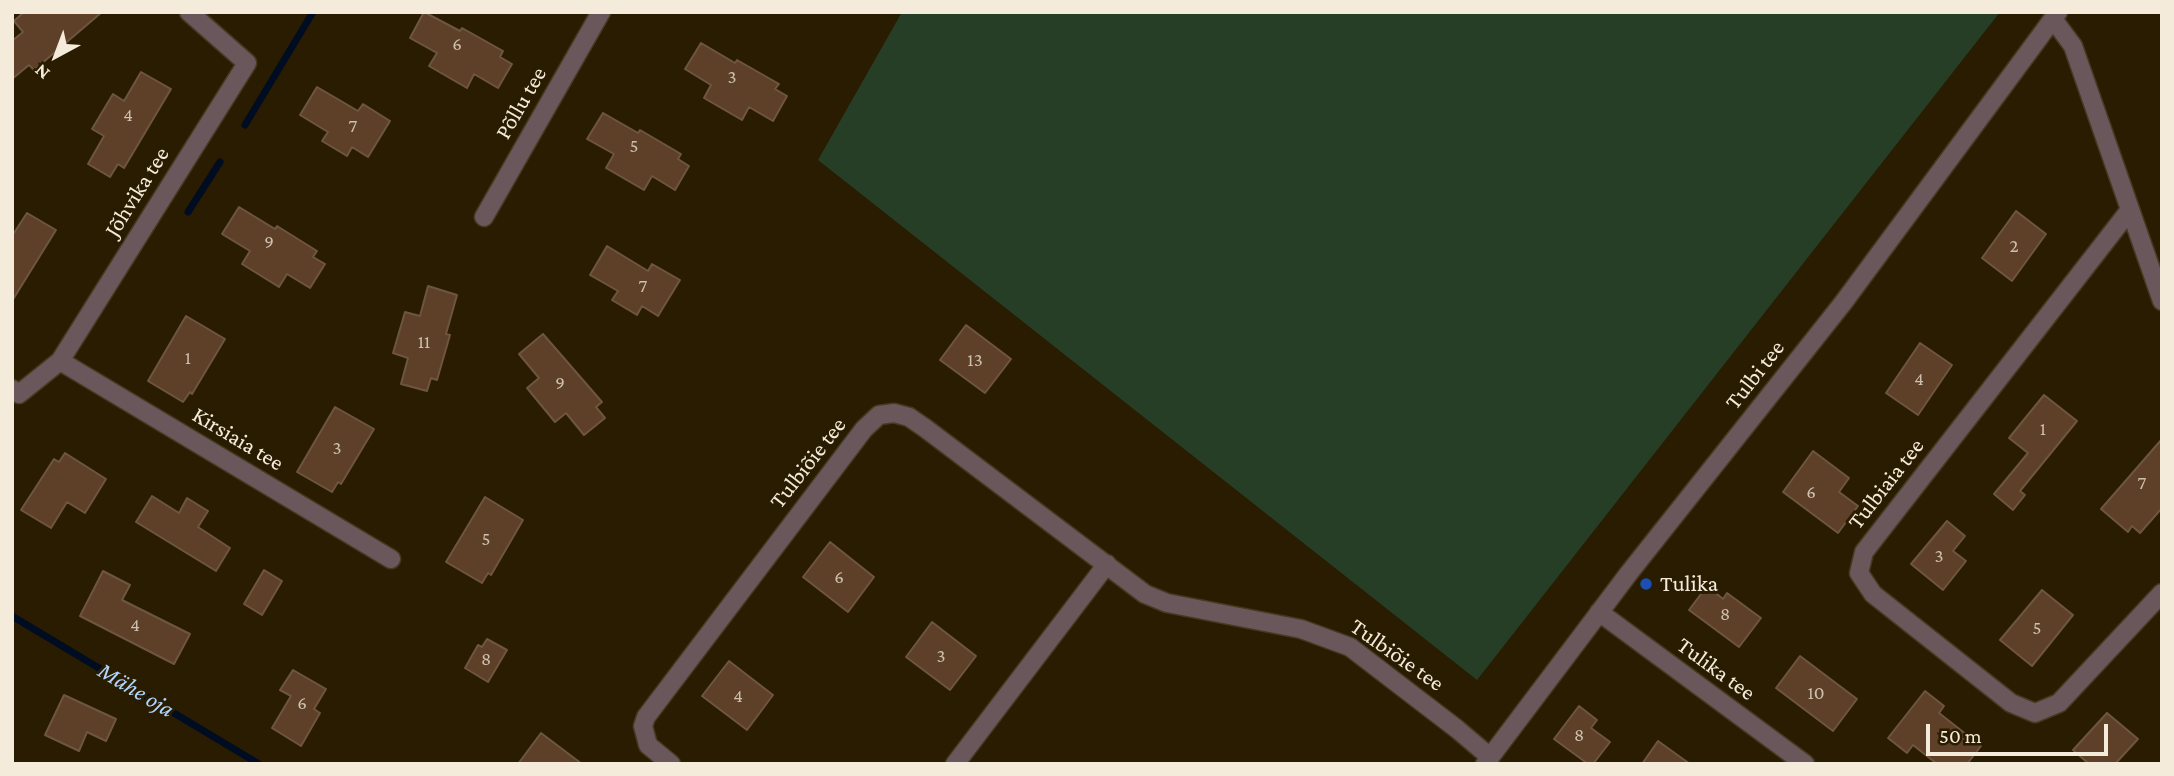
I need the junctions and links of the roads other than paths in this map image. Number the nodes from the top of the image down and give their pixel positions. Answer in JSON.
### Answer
{"nodes":[{"id":1,"x":189,"y":12,"type":"edge"},
{"id":2,"x":601,"y":12,"type":"edge"},
{"id":3,"x":2055,"y":16,"type":"edge"},
{"id":4,"x":2130,"y":211,"type":"junction"},
{"id":5,"x":484,"y":217,"type":"dead end"},
{"id":6,"x":2162,"y":301,"type":"edge"},
{"id":7,"x":60,"y":361,"type":"junction"},
{"id":8,"x":12,"y":389,"type":"edge"},
{"id":9,"x":391,"y":559,"type":"dead end"},
{"id":10,"x":1107,"y":564,"type":"junction"},
{"id":11,"x":2162,"y":593,"type":"edge"},
{"id":12,"x":1599,"y":612,"type":"junction"},
{"id":13,"x":1488,"y":760,"type":"edge"},
{"id":14,"x":671,"y":764,"type":"edge"},
{"id":15,"x":955,"y":764,"type":"edge"},
{"id":16,"x":1805,"y":764,"type":"edge"}],
"edges":[{"from":1,"to":7,"type":"street","name":"Jõhvika tee"},
{"from":2,"to":5,"type":"street","name":"Põllu tee"},
{"from":3,"to":4,"type":"street"},
{"from":3,"to":12,"type":"street","name":"Tulbi tee"},
{"from":4,"to":6,"type":"street"},
{"from":4,"to":11,"type":"street","name":"Tulbiaia tee"},
{"from":7,"to":8,"type":"street","name":"Jõhvika tee"},
{"from":7,"to":9,"type":"street","name":"Kirsiaia tee"},
{"from":10,"to":13,"type":"street","name":"Tulbiõie tee"},
{"from":10,"to":14,"type":"street","name":"Tulbiõie tee"},
{"from":10,"to":15,"type":"street"},
{"from":12,"to":13,"type":"street","name":"Tulbi tee"},
{"from":12,"to":16,"type":"street","name":"Tulika tee"}]}
